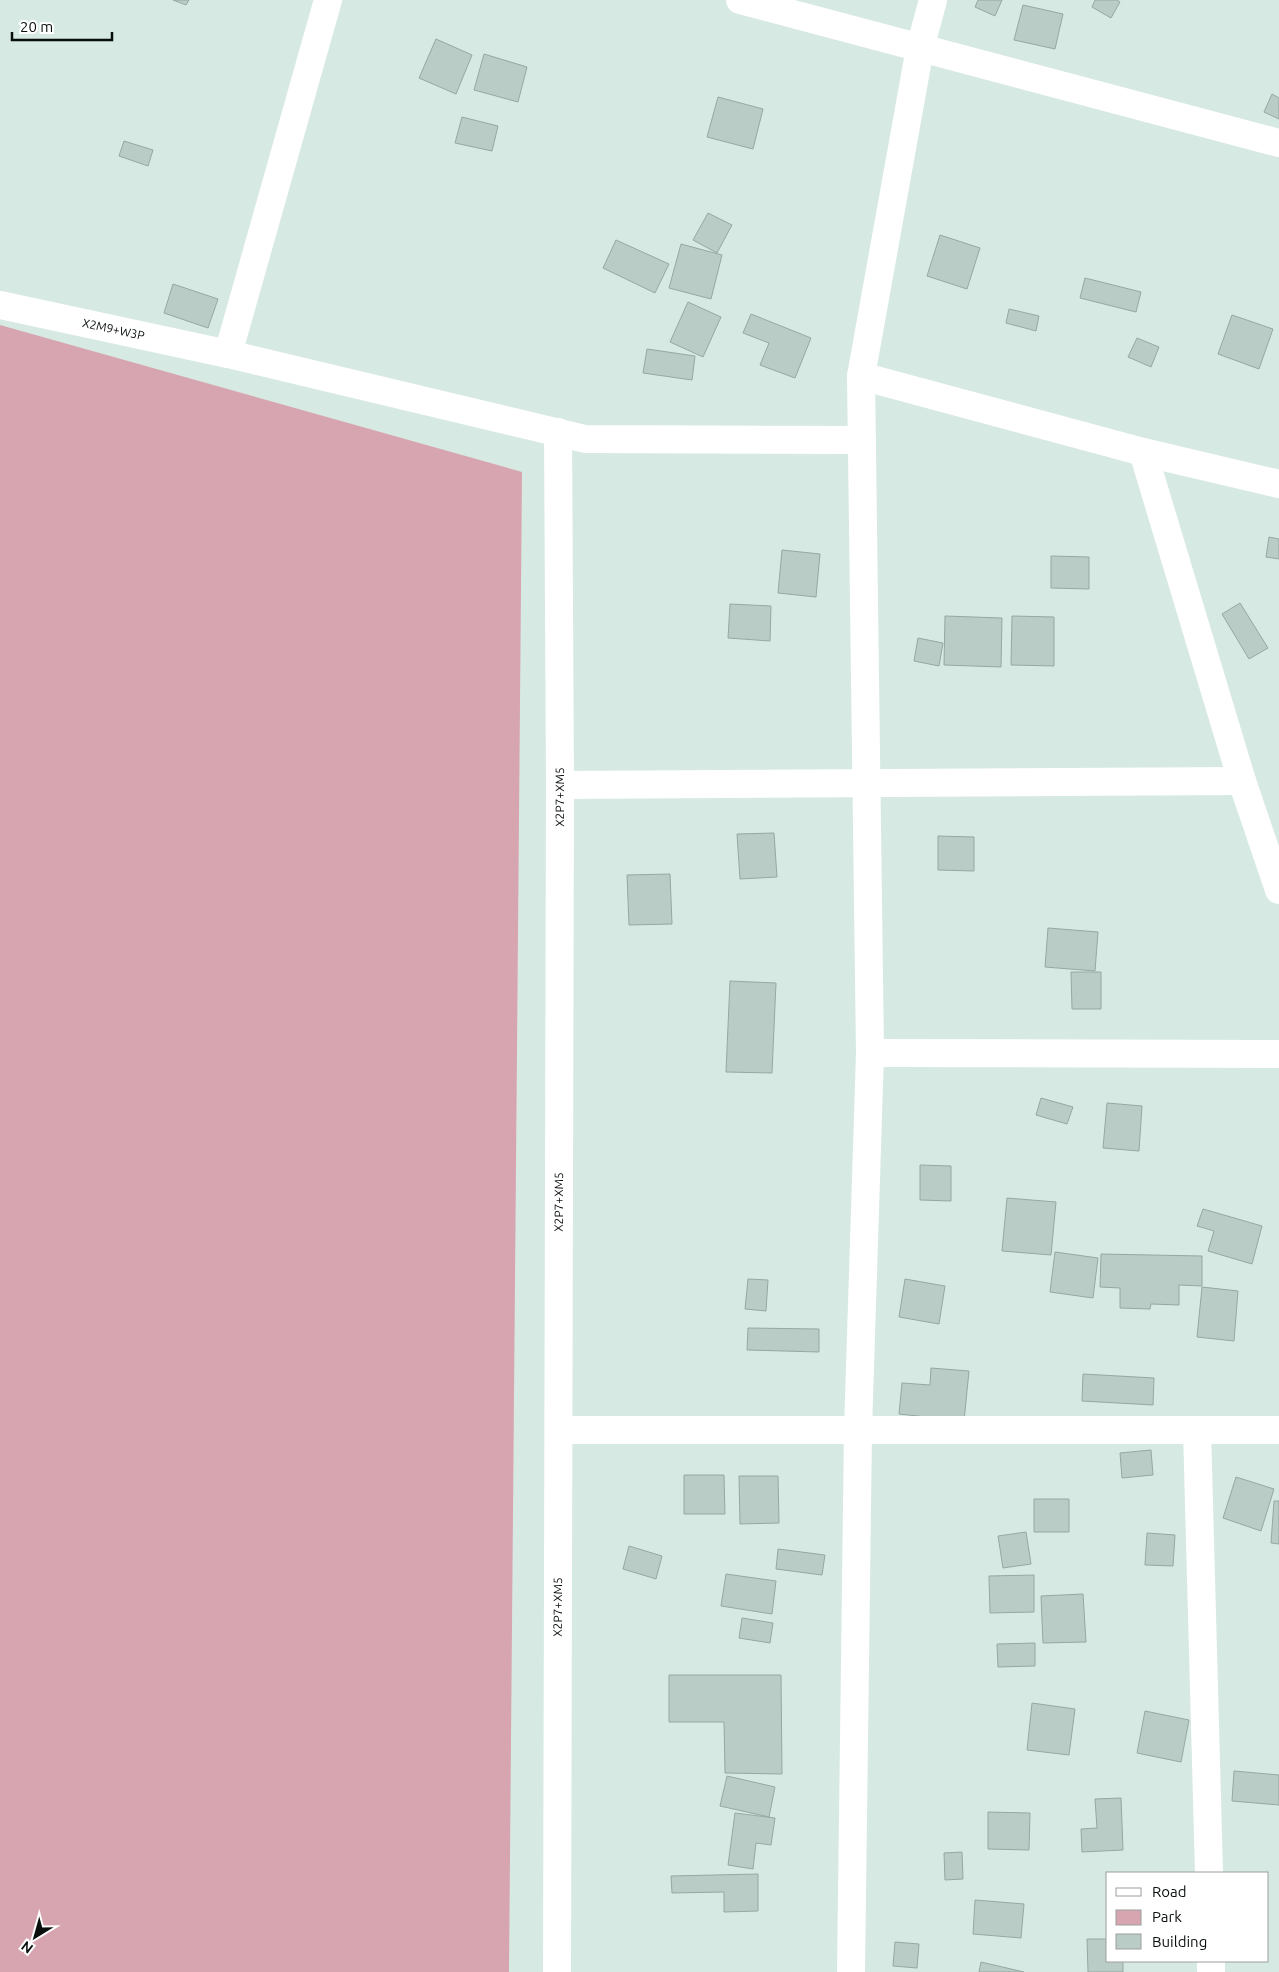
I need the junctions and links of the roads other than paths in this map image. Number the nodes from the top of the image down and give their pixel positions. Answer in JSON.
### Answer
{"nodes":[{"id":1,"x":328,"y":0,"type":"edge"},
{"id":2,"x":740,"y":0,"type":"edge"},
{"id":3,"x":933,"y":0,"type":"edge"},
{"id":4,"x":920,"y":48,"type":"junction"},
{"id":5,"x":1279,"y":143,"type":"edge"},
{"id":6,"x":0,"y":305,"type":"edge"},
{"id":7,"x":228,"y":354,"type":"junction"},
{"id":8,"x":861,"y":376,"type":"junction"},
{"id":9,"x":558,"y":432,"type":"junction"},
{"id":10,"x":862,"y":440,"type":"junction"},
{"id":11,"x":1143,"y":452,"type":"junction"},
{"id":12,"x":1279,"y":484,"type":"edge"},
{"id":13,"x":1242,"y":781,"type":"junction"},
{"id":14,"x":865,"y":783,"type":"junction"},
{"id":15,"x":560,"y":785,"type":"junction"},
{"id":16,"x":1279,"y":890,"type":"edge"},
{"id":17,"x":870,"y":1053,"type":"junction"},
{"id":18,"x":1279,"y":1054,"type":"edge"},
{"id":19,"x":560,"y":1430,"type":"junction"},
{"id":20,"x":858,"y":1430,"type":"junction"},
{"id":21,"x":1197,"y":1430,"type":"junction"},
{"id":22,"x":1279,"y":1430,"type":"edge"},
{"id":23,"x":1209,"y":1872,"type":"edge"},
{"id":24,"x":557,"y":1972,"type":"edge"},
{"id":25,"x":851,"y":1972,"type":"edge"}],
"edges":[{"from":1,"to":7,"type":"street"},
{"from":2,"to":4,"type":"street"},
{"from":3,"to":4,"type":"street"},
{"from":4,"to":5,"type":"street"},
{"from":4,"to":8,"type":"street"},
{"from":6,"to":7,"type":"street","name":"X2M9+W3P"},
{"from":7,"to":9,"type":"street","name":"X2M9+W3P"},
{"from":8,"to":10,"type":"street"},
{"from":8,"to":11,"type":"street"},
{"from":9,"to":10,"type":"street","name":"X2M9+W3P"},
{"from":9,"to":15,"type":"street","name":"X2P7+XM5"},
{"from":10,"to":14,"type":"street"},
{"from":11,"to":12,"type":"street"},
{"from":11,"to":13,"type":"street"},
{"from":13,"to":14,"type":"street"},
{"from":13,"to":16,"type":"street"},
{"from":14,"to":15,"type":"street"},
{"from":14,"to":17,"type":"street"},
{"from":15,"to":19,"type":"street","name":"X2P7+XM5"},
{"from":17,"to":18,"type":"street"},
{"from":17,"to":20,"type":"street"},
{"from":19,"to":20,"type":"street"},
{"from":19,"to":24,"type":"street","name":"X2P7+XM5"},
{"from":20,"to":21,"type":"street"},
{"from":20,"to":25,"type":"street"},
{"from":21,"to":22,"type":"street"},
{"from":21,"to":23,"type":"street"}]}
